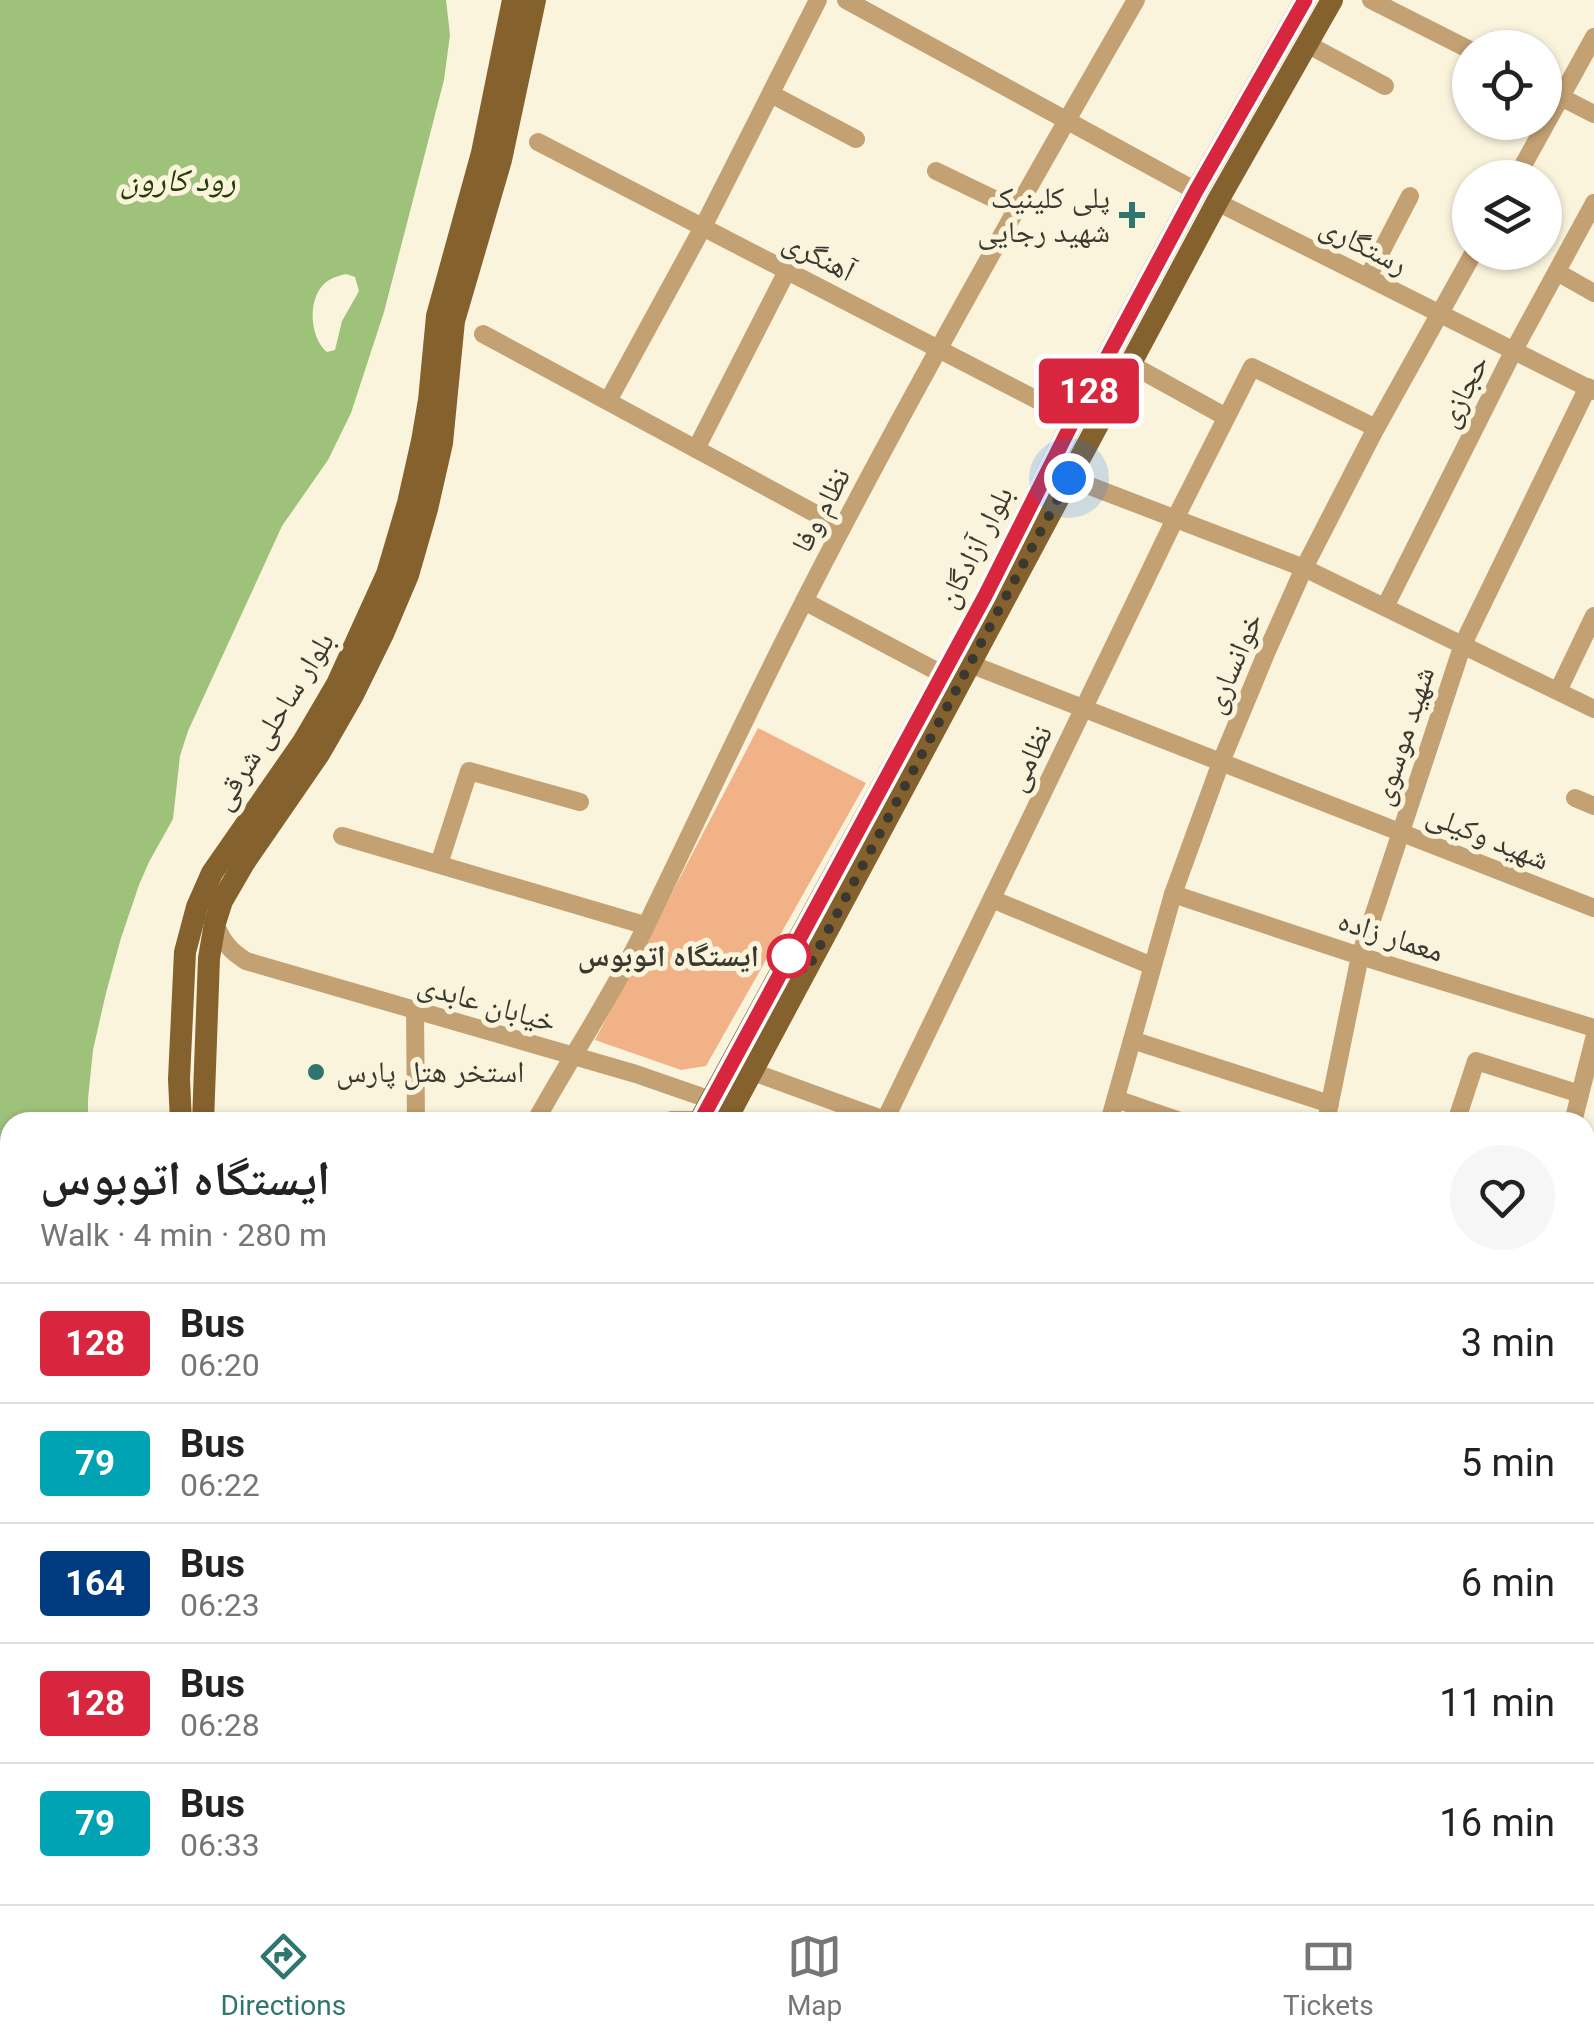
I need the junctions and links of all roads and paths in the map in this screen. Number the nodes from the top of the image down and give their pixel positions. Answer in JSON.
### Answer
{"nodes":[{"id":1,"x":514,"y":0,"type":"edge"},
{"id":2,"x":535,"y":0,"type":"edge"},
{"id":3,"x":818,"y":0,"type":"edge"},
{"id":4,"x":846,"y":0,"type":"edge"},
{"id":5,"x":1136,"y":0,"type":"edge"},
{"id":6,"x":1305,"y":0,"type":"edge"},
{"id":7,"x":1332,"y":0,"type":"edge"},
{"id":8,"x":1371,"y":0,"type":"edge"},
{"id":9,"x":1594,"y":37,"type":"edge"},
{"id":10,"x":1452,"y":41,"type":"edge"},
{"id":11,"x":1307,"y":44,"type":"junction"},
{"id":12,"x":1562,"y":81,"type":"edge"},
{"id":13,"x":1385,"y":86,"type":"dead end"},
{"id":14,"x":771,"y":94,"type":"junction"},
{"id":15,"x":1562,"y":98,"type":"edge"},
{"id":16,"x":1594,"y":114,"type":"edge"},
{"id":17,"x":1067,"y":120,"type":"junction"},
{"id":18,"x":856,"y":139,"type":"dead end"},
{"id":19,"x":538,"y":142,"type":"dead end"},
{"id":20,"x":936,"y":171,"type":"dead end"},
{"id":21,"x":1206,"y":196,"type":"junction"},
{"id":22,"x":1410,"y":196,"type":"dead end"},
{"id":23,"x":1594,"y":203,"type":"edge"},
{"id":24,"x":1017,"y":210,"type":"junction"},
{"id":25,"x":703,"y":227,"type":"junction"},
{"id":26,"x":1464,"y":270,"type":"edge"},
{"id":27,"x":788,"y":271,"type":"junction"},
{"id":28,"x":1557,"y":272,"type":"junction"},
{"id":29,"x":1368,"y":277,"type":"junction"},
{"id":30,"x":1594,"y":292,"type":"edge"},
{"id":31,"x":1440,"y":314,"type":"junction"},
{"id":32,"x":444,"y":333,"type":"junction"},
{"id":33,"x":483,"y":334,"type":"dead end"},
{"id":34,"x":940,"y":350,"type":"junction"},
{"id":35,"x":1514,"y":350,"type":"junction"},
{"id":36,"x":1130,"y":364,"type":"junction"},
{"id":37,"x":1591,"y":389,"type":"edge"},
{"id":38,"x":608,"y":401,"type":"junction"},
{"id":39,"x":1226,"y":418,"type":"junction"},
{"id":40,"x":1074,"y":419,"type":"junction"},
{"id":41,"x":1376,"y":428,"type":"junction"},
{"id":42,"x":696,"y":449,"type":"junction"},
{"id":43,"x":1069,"y":478,"type":"junction"},
{"id":44,"x":1175,"y":519,"type":"junction"},
{"id":45,"x":842,"y":528,"type":"junction"},
{"id":46,"x":1304,"y":568,"type":"junction"},
{"id":47,"x":804,"y":602,"type":"junction"},
{"id":48,"x":1385,"y":607,"type":"junction"},
{"id":49,"x":1594,"y":616,"type":"edge"},
{"id":50,"x":1462,"y":644,"type":"junction"},
{"id":51,"x":970,"y":664,"type":"junction"},
{"id":52,"x":942,"y":674,"type":"junction"},
{"id":53,"x":1558,"y":691,"type":"junction"},
{"id":54,"x":1084,"y":708,"type":"junction"},
{"id":55,"x":1594,"y":709,"type":"edge"},
{"id":56,"x":1221,"y":762,"type":"junction"},
{"id":57,"x":1574,"y":798,"type":"dead end"},
{"id":58,"x":580,"y":802,"type":"dead end"},
{"id":59,"x":1594,"y":806,"type":"edge"},
{"id":60,"x":1401,"y":832,"type":"junction"},
{"id":61,"x":342,"y":836,"type":"dead end"},
{"id":62,"x":440,"y":864,"type":"junction"},
{"id":63,"x":1173,"y":894,"type":"junction"},
{"id":64,"x":992,"y":900,"type":"junction"},
{"id":65,"x":1594,"y":908,"type":"edge"},
{"id":66,"x":215,"y":923,"type":"junction"},
{"id":67,"x":644,"y":925,"type":"junction"},
{"id":68,"x":1360,"y":956,"type":"junction"},
{"id":69,"x":246,"y":961,"type":"junction"},
{"id":70,"x":1152,"y":966,"type":"junction"},
{"id":71,"x":207,"y":992,"type":"junction"},
{"id":72,"x":415,"y":1010,"type":"junction"},
{"id":73,"x":1594,"y":1028,"type":"edge"},
{"id":74,"x":1594,"y":1038,"type":"edge"},
{"id":75,"x":1132,"y":1040,"type":"junction"},
{"id":76,"x":572,"y":1056,"type":"junction"},
{"id":77,"x":752,"y":1072,"type":"junction"},
{"id":78,"x":1580,"y":1094,"type":"junction"},
{"id":79,"x":1116,"y":1099,"type":"junction"},
{"id":80,"x":180,"y":1112,"type":"edge"},
{"id":81,"x":203,"y":1112,"type":"edge"},
{"id":82,"x":416,"y":1112,"type":"edge"},
{"id":83,"x":543,"y":1112,"type":"edge"},
{"id":84,"x":701,"y":1112,"type":"edge"},
{"id":85,"x":705,"y":1112,"type":"edge"},
{"id":86,"x":731,"y":1112,"type":"edge"},
{"id":87,"x":860,"y":1112,"type":"edge"},
{"id":88,"x":892,"y":1112,"type":"edge"},
{"id":89,"x":1113,"y":1112,"type":"edge"},
{"id":90,"x":1154,"y":1112,"type":"edge"},
{"id":91,"x":1325,"y":1112,"type":"edge"},
{"id":92,"x":1328,"y":1112,"type":"edge"},
{"id":93,"x":1459,"y":1112,"type":"edge"},
{"id":94,"x":1576,"y":1112,"type":"edge"}],
"edges":[{"from":1,"to":32,"type":"main road","name":"بلوار ساحلی شرقی"},
{"from":2,"to":32,"type":"main road","name":"بلوار ساحلی شرقی"},
{"from":3,"to":14,"type":"street"},
{"from":4,"to":17,"type":"street","name":"رستگاری"},
{"from":5,"to":17,"type":"street","name":"نظام وفا"},
{"from":6,"to":21,"type":"main road","name":"بلوار آزادگان"},
{"from":7,"to":11,"type":"main road","name":"بلوار آزادگان"},
{"from":8,"to":10,"type":"street"},
{"from":9,"to":12,"type":"street"},
{"from":11,"to":13,"type":"street"},
{"from":11,"to":21,"type":"main road","name":"بلوار آزادگان"},
{"from":14,"to":18,"type":"street"},
{"from":14,"to":25,"type":"street"},
{"from":15,"to":16,"type":"street"},
{"from":17,"to":21,"type":"street","name":"رستگاری"},
{"from":17,"to":24,"type":"street","name":"نظام وفا"},
{"from":19,"to":25,"type":"street","name":"آهنگری"},
{"from":20,"to":24,"type":"street"},
{"from":21,"to":29,"type":"street","name":"رستگاری"},
{"from":21,"to":36,"type":"main road","name":"بلوار آزادگان"},
{"from":21,"to":40,"type":"main road","name":"بلوار آزادگان"},
{"from":22,"to":29,"type":"street"},
{"from":23,"to":28,"type":"street","name":"حجازی"},
{"from":24,"to":34,"type":"street","name":"نظام وفا"},
{"from":25,"to":27,"type":"street","name":"آهنگری"},
{"from":25,"to":38,"type":"street"},
{"from":26,"to":31,"type":"street","name":"خوانساری"},
{"from":27,"to":34,"type":"street","name":"آهنگری"},
{"from":27,"to":42,"type":"street"},
{"from":28,"to":30,"type":"street"},
{"from":28,"to":35,"type":"street","name":"حجازی"},
{"from":29,"to":31,"type":"street","name":"رستگاری"},
{"from":31,"to":35,"type":"street","name":"رستگاری"},
{"from":31,"to":41,"type":"street","name":"خوانساری"},
{"from":32,"to":66,"type":"main road","name":"بلوار ساحلی شرقی"},
{"from":32,"to":80,"type":"main road","name":"بلوار ساحلی شرقی"},
{"from":33,"to":38,"type":"street"},
{"from":34,"to":40,"type":"street","name":"آهنگری"},
{"from":34,"to":45,"type":"street","name":"نظام وفا"},
{"from":35,"to":37,"type":"street","name":"رستگاری"},
{"from":35,"to":48,"type":"street","name":"حجازی"},
{"from":36,"to":39,"type":"street"},
{"from":36,"to":43,"type":"main road","name":"بلوار آزادگان"},
{"from":37,"to":50,"type":"street","name":"شهید موسوی"},
{"from":38,"to":42,"type":"street"},
{"from":39,"to":41,"type":"street","name":"نظامی"},
{"from":39,"to":44,"type":"street","name":"نظامی"},
{"from":40,"to":52,"type":"main road","name":"بلوار آزادگان"},
{"from":41,"to":46,"type":"street","name":"خوانساری"},
{"from":42,"to":45,"type":"street"},
{"from":43,"to":44,"type":"street"},
{"from":43,"to":51,"type":"main road","name":"بلوار آزادگان"},
{"from":44,"to":46,"type":"street"},
{"from":44,"to":54,"type":"street","name":"نظامی"},
{"from":45,"to":47,"type":"street","name":"نظام وفا"},
{"from":46,"to":48,"type":"street"},
{"from":46,"to":56,"type":"street","name":"خوانساری"},
{"from":47,"to":52,"type":"street"},
{"from":47,"to":67,"type":"street","name":"نظام وفا"},
{"from":48,"to":50,"type":"street"},
{"from":49,"to":53,"type":"street"},
{"from":50,"to":53,"type":"street"},
{"from":50,"to":60,"type":"street","name":"شهید موسوی"},
{"from":51,"to":54,"type":"street","name":"شهید وکیلی"},
{"from":51,"to":77,"type":"main road","name":"بلوار آزادگان"},
{"from":52,"to":85,"type":"main road","name":"بلوار آزادگان"},
{"from":53,"to":55,"type":"street"},
{"from":54,"to":56,"type":"street","name":"شهید وکیلی"},
{"from":54,"to":64,"type":"street","name":"نظامی"},
{"from":56,"to":60,"type":"street","name":"شهید وکیلی"},
{"from":56,"to":63,"type":"street","name":"خوانساری"},
{"from":57,"to":59,"type":"street"},
{"from":58,"to":62,"type":"street"},
{"from":60,"to":65,"type":"street","name":"شهید وکیلی"},
{"from":60,"to":68,"type":"street","name":"شهید موسوی"},
{"from":61,"to":62,"type":"street"},
{"from":62,"to":67,"type":"street"},
{"from":63,"to":68,"type":"street","name":"معمار زاده"},
{"from":63,"to":70,"type":"street","name":"خوانساری"},
{"from":64,"to":70,"type":"street"},
{"from":64,"to":88,"type":"street","name":"نظامی"},
{"from":66,"to":69,"type":"street"},
{"from":66,"to":71,"type":"main road","name":"بلوار ساحلی شرقی"},
{"from":67,"to":76,"type":"street","name":"نظام وفا"},
{"from":68,"to":73,"type":"street","name":"معمار زاده"},
{"from":68,"to":92,"type":"street","name":"شهید موسوی"},
{"from":69,"to":71,"type":"street"},
{"from":69,"to":72,"type":"street","name":"خیابان عابدی"},
{"from":70,"to":75,"type":"street","name":"خوانساری"},
{"from":71,"to":81,"type":"main road","name":"بلوار ساحلی شرقی"},
{"from":72,"to":76,"type":"street","name":"خیابان عابدی"},
{"from":72,"to":82,"type":"street"},
{"from":74,"to":78,"type":"street"},
{"from":75,"to":79,"type":"street","name":"خوانساری"},
{"from":75,"to":91,"type":"street"},
{"from":76,"to":83,"type":"street","name":"نظام وفا"},
{"from":76,"to":84,"type":"street","name":"خیابان عابدی"},
{"from":77,"to":86,"type":"main road","name":"بلوار آزادگان"},
{"from":77,"to":87,"type":"street"},
{"from":78,"to":93,"type":"street"},
{"from":78,"to":94,"type":"street"},
{"from":79,"to":89,"type":"street","name":"خوانساری"},
{"from":79,"to":90,"type":"street"}]}
